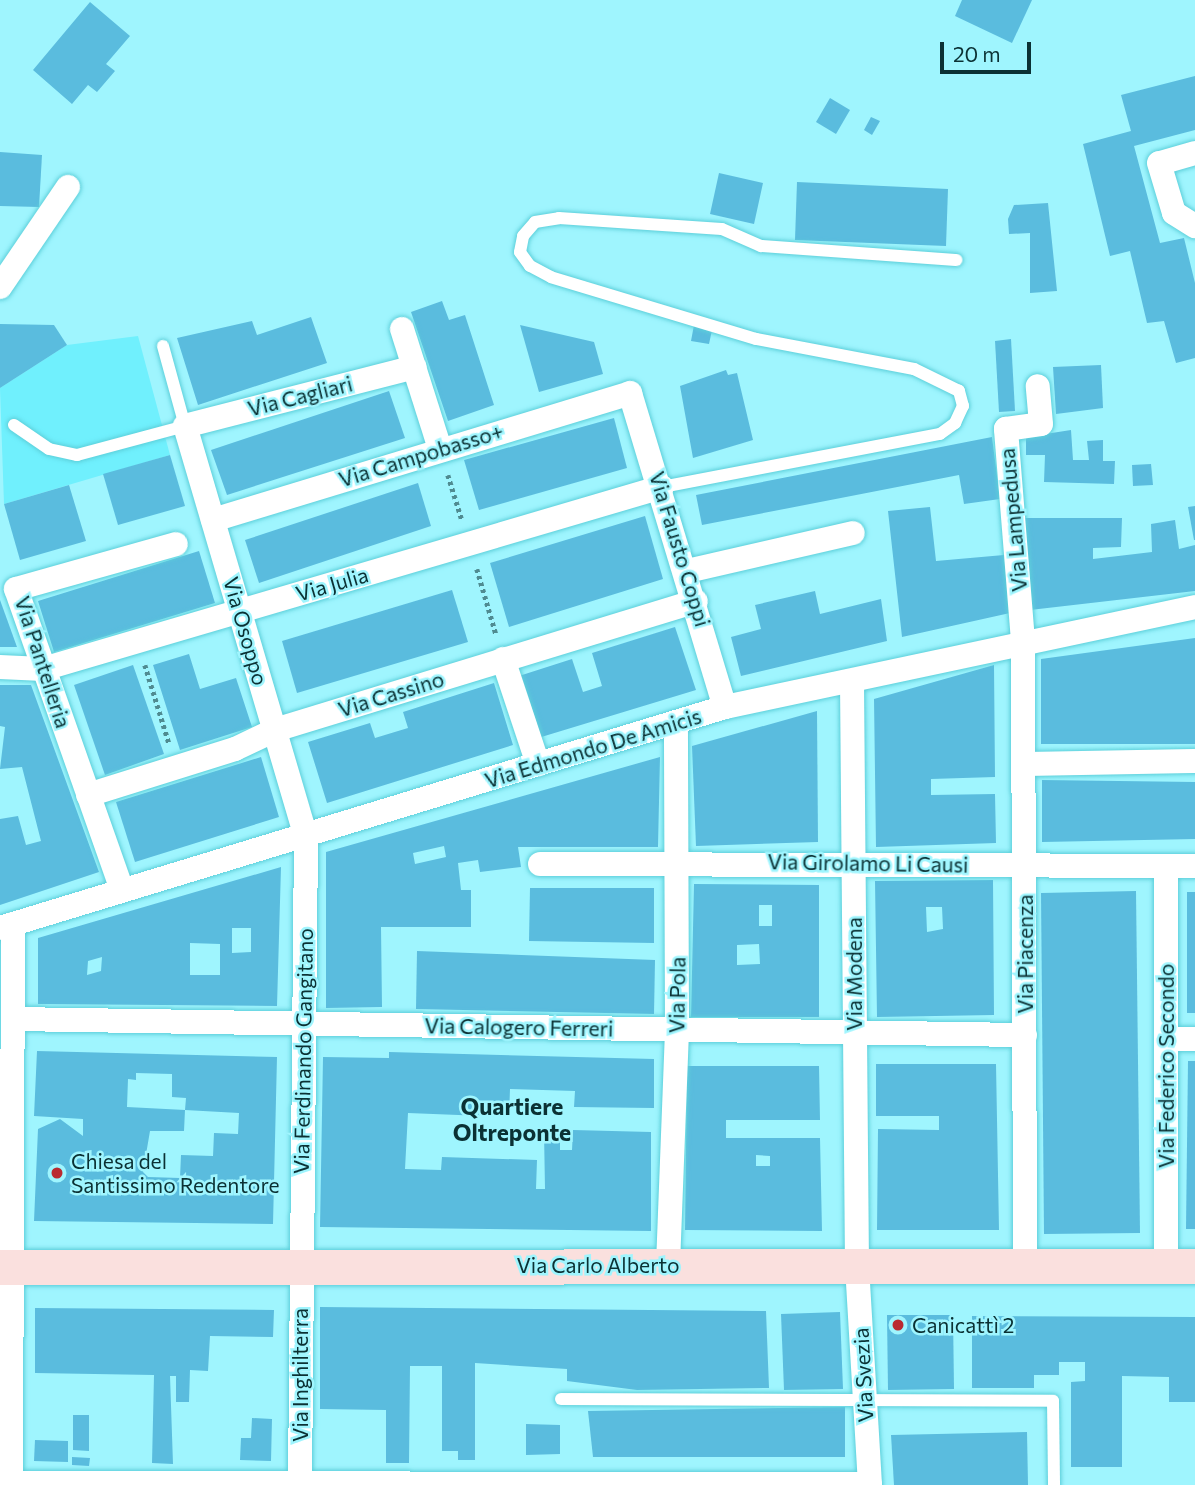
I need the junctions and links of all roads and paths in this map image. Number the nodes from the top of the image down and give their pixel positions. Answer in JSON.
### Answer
{"nodes":[{"id":1,"x":1195,"y":153,"type":"edge"},
{"id":2,"x":68,"y":187,"type":"dead end"},
{"id":3,"x":1195,"y":226,"type":"edge"},
{"id":4,"x":957,"y":260,"type":"dead end"},
{"id":5,"x":0,"y":288,"type":"edge"},
{"id":6,"x":402,"y":329,"type":"dead end"},
{"id":7,"x":163,"y":346,"type":"dead end"},
{"id":8,"x":415,"y":367,"type":"junction"},
{"id":9,"x":1038,"y":386,"type":"dead end"},
{"id":10,"x":630,"y":393,"type":"joint"},
{"id":11,"x":14,"y":425,"type":"dead end"},
{"id":12,"x":185,"y":426,"type":"junction"},
{"id":13,"x":440,"y":449,"type":"junction"},
{"id":14,"x":662,"y":487,"type":"junction"},
{"id":15,"x":214,"y":520,"type":"junction"},
{"id":16,"x":853,"y":533,"type":"dead end"},
{"id":17,"x":176,"y":544,"type":"dead end"},
{"id":18,"x":687,"y":571,"type":"junction"},
{"id":19,"x":696,"y":601,"type":"junction"},
{"id":20,"x":1195,"y":607,"type":"edge"},
{"id":21,"x":241,"y":610,"type":"junction"},
{"id":22,"x":137,"y":641,"type":"junction"},
{"id":23,"x":1023,"y":641,"type":"junction"},
{"id":24,"x":503,"y":659,"type":"junction"},
{"id":25,"x":0,"y":667,"type":"edge"},
{"id":26,"x":43,"y":668,"type":"junction"},
{"id":27,"x":852,"y":682,"type":"junction"},
{"id":28,"x":725,"y":707,"type":"junction"},
{"id":29,"x":676,"y":724,"type":"junction"},
{"id":30,"x":275,"y":730,"type":"junction"},
{"id":31,"x":1195,"y":761,"type":"edge"},
{"id":32,"x":538,"y":764,"type":"junction"},
{"id":33,"x":1024,"y":764,"type":"junction"},
{"id":34,"x":177,"y":767,"type":"junction"},
{"id":35,"x":88,"y":795,"type":"junction"},
{"id":36,"x":306,"y":837,"type":"junction"},
{"id":37,"x":678,"y":861,"type":"junction"},
{"id":38,"x":853,"y":863,"type":"junction"},
{"id":39,"x":540,"y":864,"type":"dead end"},
{"id":40,"x":1024,"y":864,"type":"junction"},
{"id":41,"x":1166,"y":866,"type":"junction"},
{"id":42,"x":1195,"y":866,"type":"edge"},
{"id":43,"x":122,"y":890,"type":"junction"},
{"id":44,"x":7,"y":926,"type":"edge"},
{"id":45,"x":13,"y":1019,"type":"junction"},
{"id":46,"x":304,"y":1024,"type":"junction"},
{"id":47,"x":677,"y":1030,"type":"junction"},
{"id":48,"x":854,"y":1033,"type":"junction"},
{"id":49,"x":1025,"y":1035,"type":"junction"},
{"id":50,"x":1167,"y":1039,"type":"junction"},
{"id":51,"x":1195,"y":1039,"type":"edge"},
{"id":52,"x":301,"y":1264,"type":"junction"},
{"id":53,"x":668,"y":1265,"type":"junction"},
{"id":54,"x":857,"y":1266,"type":"junction"},
{"id":55,"x":1180,"y":1266,"type":"edge"},
{"id":56,"x":6,"y":1267,"type":"edge"},
{"id":57,"x":1026,"y":1267,"type":"junction"},
{"id":58,"x":864,"y":1398,"type":"junction"},
{"id":59,"x":561,"y":1399,"type":"dead end"},
{"id":60,"x":7,"y":1484,"type":"edge"},
{"id":61,"x":300,"y":1484,"type":"edge"},
{"id":62,"x":870,"y":1485,"type":"edge"},
{"id":63,"x":1054,"y":1485,"type":"edge"}],
"edges":[{"from":1,"to":3,"type":"street"},
{"from":2,"to":5,"type":"street"},
{"from":4,"to":14,"type":"lane"},
{"from":6,"to":8,"type":"street"},
{"from":7,"to":12,"type":"lane"},
{"from":8,"to":12,"type":"street","name":"Via Cagliari"},
{"from":8,"to":13,"type":"street"},
{"from":9,"to":23,"type":"street","name":"Via Lampedusa"},
{"from":10,"to":13,"type":"street","name":"Via Campobasso+"},
{"from":10,"to":14,"type":"street","name":"Via Fausto Coppi"},
{"from":11,"to":12,"type":"lane"},
{"from":12,"to":15,"type":"street","name":"Via Osoppo"},
{"from":13,"to":15,"type":"street","name":"Via Campobasso+"},
{"from":14,"to":18,"type":"street","name":"Via Fausto Coppi"},
{"from":14,"to":21,"type":"street","name":"Via Julia"},
{"from":15,"to":21,"type":"street","name":"Via Osoppo"},
{"from":16,"to":18,"type":"street"},
{"from":17,"to":26,"type":"street","name":"Via Pantelleria"},
{"from":18,"to":19,"type":"street","name":"Via Fausto Coppi"},
{"from":19,"to":24,"type":"street","name":"Via Cassino"},
{"from":19,"to":28,"type":"street","name":"Via Fausto Coppi"},
{"from":20,"to":23,"type":"street","name":"Via Edmondo De Amicis"},
{"from":21,"to":22,"type":"street","name":"Via Julia"},
{"from":21,"to":30,"type":"street","name":"Via Osoppo"},
{"from":22,"to":26,"type":"street","name":"Via Julia"},
{"from":22,"to":34,"type":"path"},
{"from":23,"to":27,"type":"street","name":"Via Edmondo De Amicis"},
{"from":23,"to":33,"type":"street","name":"Via Piacenza"},
{"from":24,"to":30,"type":"street","name":"Via Cassino"},
{"from":24,"to":32,"type":"street"},
{"from":25,"to":26,"type":"street","name":"Via Julia"},
{"from":26,"to":35,"type":"street","name":"Via Pantelleria"},
{"from":27,"to":28,"type":"street","name":"Via Edmondo De Amicis"},
{"from":27,"to":38,"type":"street","name":"Via Modena"},
{"from":28,"to":29,"type":"street","name":"Via Edmondo De Amicis"},
{"from":29,"to":32,"type":"street","name":"Via Edmondo De Amicis"},
{"from":29,"to":37,"type":"street","name":"Via Pola"},
{"from":30,"to":34,"type":"street","name":"Via Cassino"},
{"from":30,"to":36,"type":"street","name":"Via Osoppo"},
{"from":31,"to":33,"type":"street"},
{"from":32,"to":36,"type":"street","name":"Via Edmondo De Amicis"},
{"from":33,"to":40,"type":"street","name":"Via Piacenza"},
{"from":34,"to":35,"type":"street","name":"Via Cassino"},
{"from":35,"to":43,"type":"street","name":"Via Pantelleria"},
{"from":36,"to":43,"type":"street","name":"Via Edmondo De Amicis"},
{"from":36,"to":46,"type":"street","name":"Via Ferdinando Gangitano"},
{"from":37,"to":38,"type":"street","name":"Via Girolamo Li Causi"},
{"from":37,"to":39,"type":"street","name":"Via Girolamo Li Causi"},
{"from":37,"to":47,"type":"street","name":"Via Pola"},
{"from":38,"to":40,"type":"street","name":"Via Girolamo Li Causi"},
{"from":38,"to":48,"type":"street","name":"Via Modena"},
{"from":40,"to":41,"type":"street","name":"Via Girolamo Li Causi"},
{"from":40,"to":49,"type":"street","name":"Via Piacenza"},
{"from":41,"to":42,"type":"street","name":"Via Girolamo Li Causi"},
{"from":41,"to":50,"type":"street","name":"Via Federico Secondo"},
{"from":43,"to":44,"type":"street","name":"Via Edmondo De Amicis"},
{"from":44,"to":45,"type":"street"},
{"from":45,"to":46,"type":"street","name":"Via Calogero Ferreri"},
{"from":45,"to":56,"type":"street"},
{"from":46,"to":47,"type":"street","name":"Via Calogero Ferreri"},
{"from":46,"to":52,"type":"street","name":"Via Ferdinando Gangitano"},
{"from":47,"to":48,"type":"street","name":"Via Calogero Ferreri"},
{"from":47,"to":53,"type":"street","name":"Via Pola"},
{"from":48,"to":49,"type":"street","name":"Via Calogero Ferreri"},
{"from":48,"to":54,"type":"street","name":"Via Modena"},
{"from":49,"to":57,"type":"street","name":"Via Piacenza"},
{"from":50,"to":51,"type":"street"},
{"from":50,"to":55,"type":"street","name":"Via Federico Secondo"},
{"from":52,"to":53,"type":"main road","name":"Via Carlo Alberto"},
{"from":52,"to":56,"type":"main road","name":"Via Carlo Alberto"},
{"from":52,"to":61,"type":"street","name":"Via Inghilterra"},
{"from":53,"to":54,"type":"main road","name":"Via Carlo Alberto"},
{"from":54,"to":57,"type":"main road","name":"Via Carlo Alberto"},
{"from":54,"to":58,"type":"street","name":"Via Svezia"},
{"from":55,"to":57,"type":"main road","name":"Via Carlo Alberto"},
{"from":56,"to":60,"type":"street"},
{"from":58,"to":59,"type":"lane"},
{"from":58,"to":62,"type":"street","name":"Via Svezia"},
{"from":58,"to":63,"type":"lane"},
{"from":60,"to":61,"type":"street"},
{"from":61,"to":62,"type":"street"}]}
